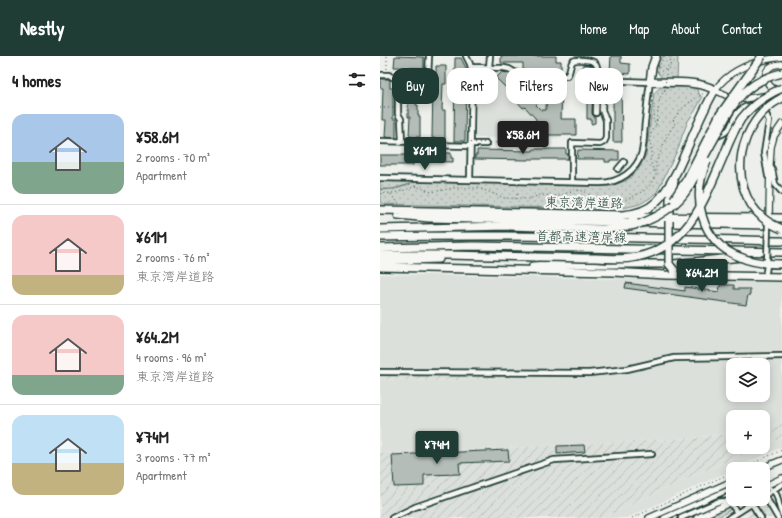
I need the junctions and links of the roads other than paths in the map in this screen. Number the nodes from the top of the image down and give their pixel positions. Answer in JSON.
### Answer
{"nodes":[{"id":1,"x":429,"y":56,"type":"edge"},
{"id":2,"x":466,"y":56,"type":"edge"},
{"id":3,"x":490,"y":56,"type":"edge"},
{"id":4,"x":656,"y":56,"type":"edge"},
{"id":5,"x":762,"y":56,"type":"edge"},
{"id":6,"x":782,"y":57,"type":"edge"},
{"id":7,"x":782,"y":64,"type":"edge"},
{"id":8,"x":471,"y":67,"type":"junction"},
{"id":9,"x":489,"y":67,"type":"junction"},
{"id":10,"x":428,"y":68,"type":"edge"},
{"id":11,"x":597,"y":68,"type":"edge"},
{"id":12,"x":782,"y":73,"type":"edge"},
{"id":13,"x":380,"y":75,"type":"edge"},
{"id":14,"x":392,"y":77,"type":"edge"},
{"id":15,"x":623,"y":82,"type":"edge"},
{"id":16,"x":650,"y":82,"type":"junction"},
{"id":17,"x":782,"y":88,"type":"edge"},
{"id":18,"x":715,"y":90,"type":"junction"},
{"id":19,"x":782,"y":93,"type":"edge"},
{"id":20,"x":782,"y":98,"type":"edge"},
{"id":21,"x":399,"y":104,"type":"edge"},
{"id":22,"x":596,"y":104,"type":"edge"},
{"id":23,"x":602,"y":104,"type":"edge"},
{"id":24,"x":596,"y":113,"type":"dead end"},
{"id":25,"x":727,"y":113,"type":"junction"},
{"id":26,"x":782,"y":124,"type":"edge"},
{"id":27,"x":718,"y":136,"type":"junction"},
{"id":28,"x":380,"y":141,"type":"edge"},
{"id":29,"x":402,"y":142,"type":"junction"},
{"id":30,"x":486,"y":144,"type":"dead end"},
{"id":31,"x":471,"y":145,"type":"junction"},
{"id":32,"x":624,"y":162,"type":"dead end"},
{"id":33,"x":681,"y":162,"type":"junction"},
{"id":34,"x":770,"y":163,"type":"junction"},
{"id":35,"x":618,"y":169,"type":"dead end"},
{"id":36,"x":380,"y":178,"type":"edge"},
{"id":37,"x":470,"y":180,"type":"junction"},
{"id":38,"x":572,"y":182,"type":"junction"},
{"id":39,"x":769,"y":182,"type":"junction"},
{"id":40,"x":782,"y":192,"type":"edge"},
{"id":41,"x":380,"y":211,"type":"edge"},
{"id":42,"x":622,"y":215,"type":"junction"},
{"id":43,"x":782,"y":218,"type":"edge"},
{"id":44,"x":669,"y":219,"type":"junction"},
{"id":45,"x":768,"y":221,"type":"junction"},
{"id":46,"x":639,"y":224,"type":"junction"},
{"id":47,"x":782,"y":226,"type":"edge"},
{"id":48,"x":380,"y":229,"type":"edge"},
{"id":49,"x":782,"y":229,"type":"edge"},
{"id":50,"x":380,"y":237,"type":"edge"},
{"id":51,"x":782,"y":241,"type":"edge"},
{"id":52,"x":380,"y":248,"type":"edge"},
{"id":53,"x":782,"y":253,"type":"edge"},
{"id":54,"x":473,"y":255,"type":"junction"},
{"id":55,"x":380,"y":256,"type":"edge"},
{"id":56,"x":380,"y":261,"type":"edge"},
{"id":57,"x":782,"y":264,"type":"edge"},
{"id":58,"x":380,"y":267,"type":"edge"},
{"id":59,"x":511,"y":270,"type":"junction"},
{"id":60,"x":740,"y":276,"type":"junction"},
{"id":61,"x":759,"y":277,"type":"junction"},
{"id":62,"x":782,"y":277,"type":"edge"},
{"id":63,"x":782,"y":356,"type":"edge"},
{"id":64,"x":380,"y":372,"type":"edge"},
{"id":65,"x":652,"y":454,"type":"dead end"},
{"id":66,"x":782,"y":460,"type":"edge"},
{"id":67,"x":770,"y":465,"type":"edge"},
{"id":68,"x":782,"y":478,"type":"edge"},
{"id":69,"x":770,"y":483,"type":"edge"},
{"id":70,"x":726,"y":484,"type":"edge"},
{"id":71,"x":782,"y":484,"type":"edge"},
{"id":72,"x":770,"y":488,"type":"edge"},
{"id":73,"x":774,"y":490,"type":"junction"},
{"id":74,"x":726,"y":491,"type":"edge"},
{"id":75,"x":770,"y":492,"type":"edge"},
{"id":76,"x":726,"y":502,"type":"edge"},
{"id":77,"x":726,"y":505,"type":"edge"},
{"id":78,"x":770,"y":505,"type":"edge"},
{"id":79,"x":734,"y":506,"type":"edge"},
{"id":80,"x":749,"y":506,"type":"edge"},
{"id":81,"x":753,"y":506,"type":"edge"},
{"id":82,"x":737,"y":513,"type":"junction"},
{"id":83,"x":782,"y":514,"type":"edge"},
{"id":84,"x":392,"y":518,"type":"edge"},
{"id":85,"x":649,"y":518,"type":"edge"},
{"id":86,"x":664,"y":518,"type":"edge"},
{"id":87,"x":681,"y":518,"type":"edge"},
{"id":88,"x":697,"y":518,"type":"edge"},
{"id":89,"x":729,"y":518,"type":"edge"},
{"id":90,"x":761,"y":518,"type":"edge"},
{"id":91,"x":778,"y":518,"type":"edge"}],
"edges":[{"from":1,"to":10,"type":"street"},
{"from":2,"to":8,"type":"street"},
{"from":3,"to":9,"type":"street"},
{"from":4,"to":16,"type":"highway"},
{"from":5,"to":46,"type":"highway","bridge":true},
{"from":6,"to":18,"type":"main road"},
{"from":7,"to":19,"type":"main road"},
{"from":8,"to":9,"type":"street"},
{"from":8,"to":31,"type":"street"},
{"from":9,"to":11,"type":"street"},
{"from":12,"to":25,"type":"highway","bridge":true},
{"from":13,"to":14,"type":"street"},
{"from":15,"to":16,"type":"street"},
{"from":16,"to":18,"type":"highway"},
{"from":16,"to":38,"type":"street"},
{"from":17,"to":54,"type":"highway","bridge":true},
{"from":18,"to":19,"type":"main road"},
{"from":18,"to":33,"type":"highway","name":"東京湾岸道路"},
{"from":20,"to":49,"type":"highway","bridge":true},
{"from":21,"to":29,"type":"street"},
{"from":22,"to":24,"type":"street"},
{"from":23,"to":38,"type":"street"},
{"from":25,"to":27,"type":"highway","bridge":true},
{"from":25,"to":46,"type":"highway","bridge":true},
{"from":26,"to":34,"type":"main road"},
{"from":27,"to":39,"type":"street","bridge":true},
{"from":27,"to":57,"type":"highway","bridge":true},
{"from":28,"to":29,"type":"street"},
{"from":29,"to":31,"type":"street"},
{"from":30,"to":31,"type":"street"},
{"from":31,"to":37,"type":"street"},
{"from":32,"to":35,"type":"street"},
{"from":33,"to":42,"type":"highway","name":"東京湾岸道路"},
{"from":33,"to":44,"type":"highway"},
{"from":34,"to":39,"type":"main road"},
{"from":34,"to":40,"type":"street"},
{"from":36,"to":37,"type":"street"},
{"from":37,"to":38,"type":"street"},
{"from":39,"to":45,"type":"main road"},
{"from":41,"to":42,"type":"highway","name":"東京湾岸道路"},
{"from":41,"to":47,"type":"highway","name":"東京湾岸道路"},
{"from":42,"to":44,"type":"highway"},
{"from":43,"to":45,"type":"highway"},
{"from":44,"to":45,"type":"highway"},
{"from":44,"to":60,"type":"highway","bridge":true},
{"from":45,"to":61,"type":"street","bridge":true},
{"from":46,"to":48,"type":"highway"},
{"from":50,"to":51,"type":"highway","name":"首都高速湾岸線"},
{"from":52,"to":53,"type":"highway","name":"首都高速湾岸線"},
{"from":53,"to":59,"type":"highway"},
{"from":54,"to":55,"type":"highway"},
{"from":54,"to":56,"type":"highway"},
{"from":58,"to":59,"type":"highway"},
{"from":59,"to":60,"type":"highway"},
{"from":60,"to":61,"type":"highway"},
{"from":61,"to":62,"type":"highway"},
{"from":63,"to":64,"type":"street"},
{"from":65,"to":84,"type":"street"},
{"from":66,"to":67,"type":"main road"},
{"from":68,"to":69,"type":"main road"},
{"from":70,"to":85,"type":"main road"},
{"from":71,"to":73,"type":"street"},
{"from":72,"to":73,"type":"street"},
{"from":73,"to":75,"type":"street"},
{"from":73,"to":83,"type":"street"},
{"from":74,"to":86,"type":"street"},
{"from":76,"to":87,"type":"street"},
{"from":77,"to":88,"type":"main road"},
{"from":78,"to":91,"type":"street"},
{"from":79,"to":82,"type":"street"},
{"from":80,"to":82,"type":"street"},
{"from":81,"to":90,"type":"street"},
{"from":82,"to":89,"type":"street"}]}
